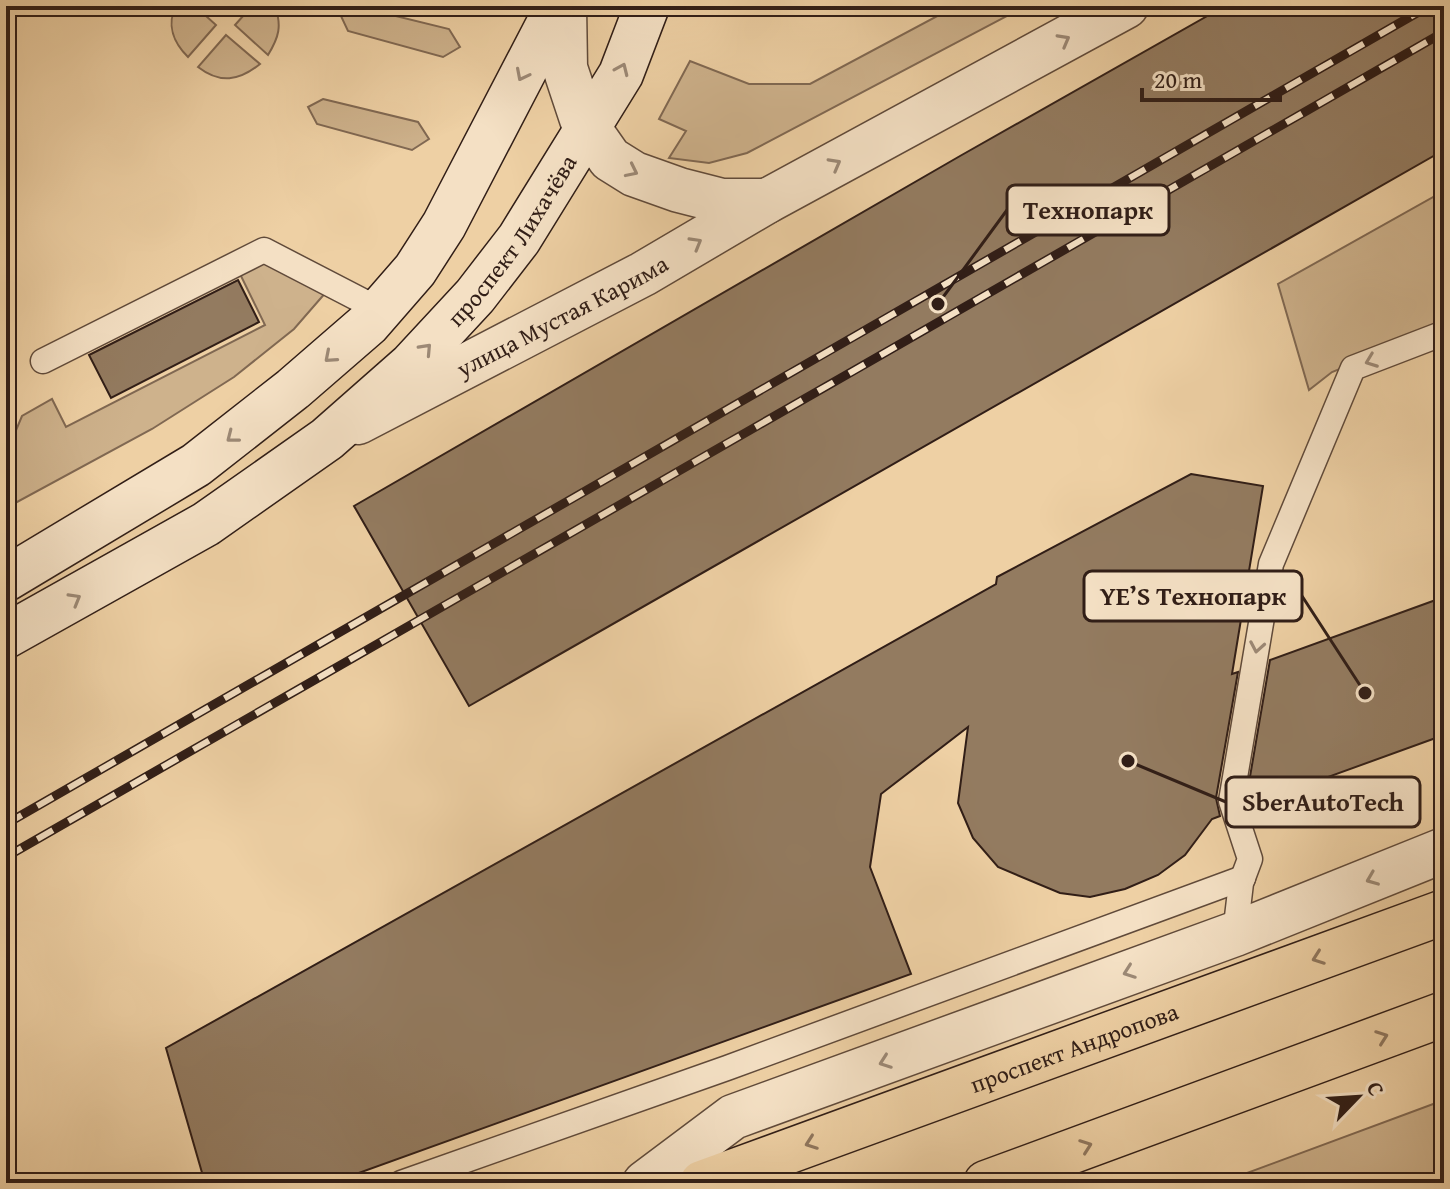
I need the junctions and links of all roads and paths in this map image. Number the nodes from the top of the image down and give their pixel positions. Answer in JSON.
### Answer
{"nodes":[{"id":1,"x":561,"y":6,"type":"edge"},
{"id":2,"x":647,"y":6,"type":"edge"},
{"id":3,"x":1126,"y":6,"type":"edge"},
{"id":4,"x":589,"y":128,"type":"junction"},
{"id":5,"x":767,"y":201,"type":"junction"},
{"id":6,"x":380,"y":310,"type":"junction"},
{"id":7,"x":1444,"y":333,"type":"edge"},
{"id":8,"x":43,"y":361,"type":"dead end"},
{"id":9,"x":327,"y":439,"type":"junction"},
{"id":10,"x":6,"y":579,"type":"edge"},
{"id":11,"x":6,"y":636,"type":"edge"},
{"id":12,"x":1444,"y":850,"type":"edge"},
{"id":13,"x":1243,"y":878,"type":"junction"},
{"id":14,"x":1444,"y":912,"type":"edge"},
{"id":15,"x":1235,"y":934,"type":"junction"},
{"id":16,"x":1444,"y":1014,"type":"edge"},
{"id":17,"x":401,"y":1183,"type":"edge"},
{"id":18,"x":645,"y":1183,"type":"edge"},
{"id":19,"x":702,"y":1183,"type":"edge"},
{"id":20,"x":986,"y":1183,"type":"edge"}],
"edges":[{"from":1,"to":4,"type":"street"},
{"from":1,"to":6,"type":"street","one_way":true},
{"from":4,"to":2,"type":"street","name":"проспект Лихачёва","one_way":true},
{"from":5,"to":3,"type":"street","name":"улица Мустая Карима","one_way":true},
{"from":4,"to":5,"type":"street","one_way":true},
{"from":9,"to":4,"type":"street","name":"проспект Лихачёва","one_way":true},
{"from":9,"to":5,"type":"street","name":"улица Мустая Карима","one_way":true},
{"from":6,"to":8,"type":"lane"},
{"from":6,"to":10,"type":"street","one_way":true},
{"from":7,"to":13,"type":"lane","one_way":true},
{"from":11,"to":9,"type":"street","name":"улица Мустая Карима","one_way":true},
{"from":12,"to":15,"type":"street","one_way":true},
{"from":13,"to":15,"type":"lane"},
{"from":13,"to":17,"type":"lane"},
{"from":14,"to":19,"type":"main road","name":"проспект Андропова","one_way":true},
{"from":15,"to":18,"type":"street","one_way":true},
{"from":20,"to":16,"type":"main road","one_way":true}]}
